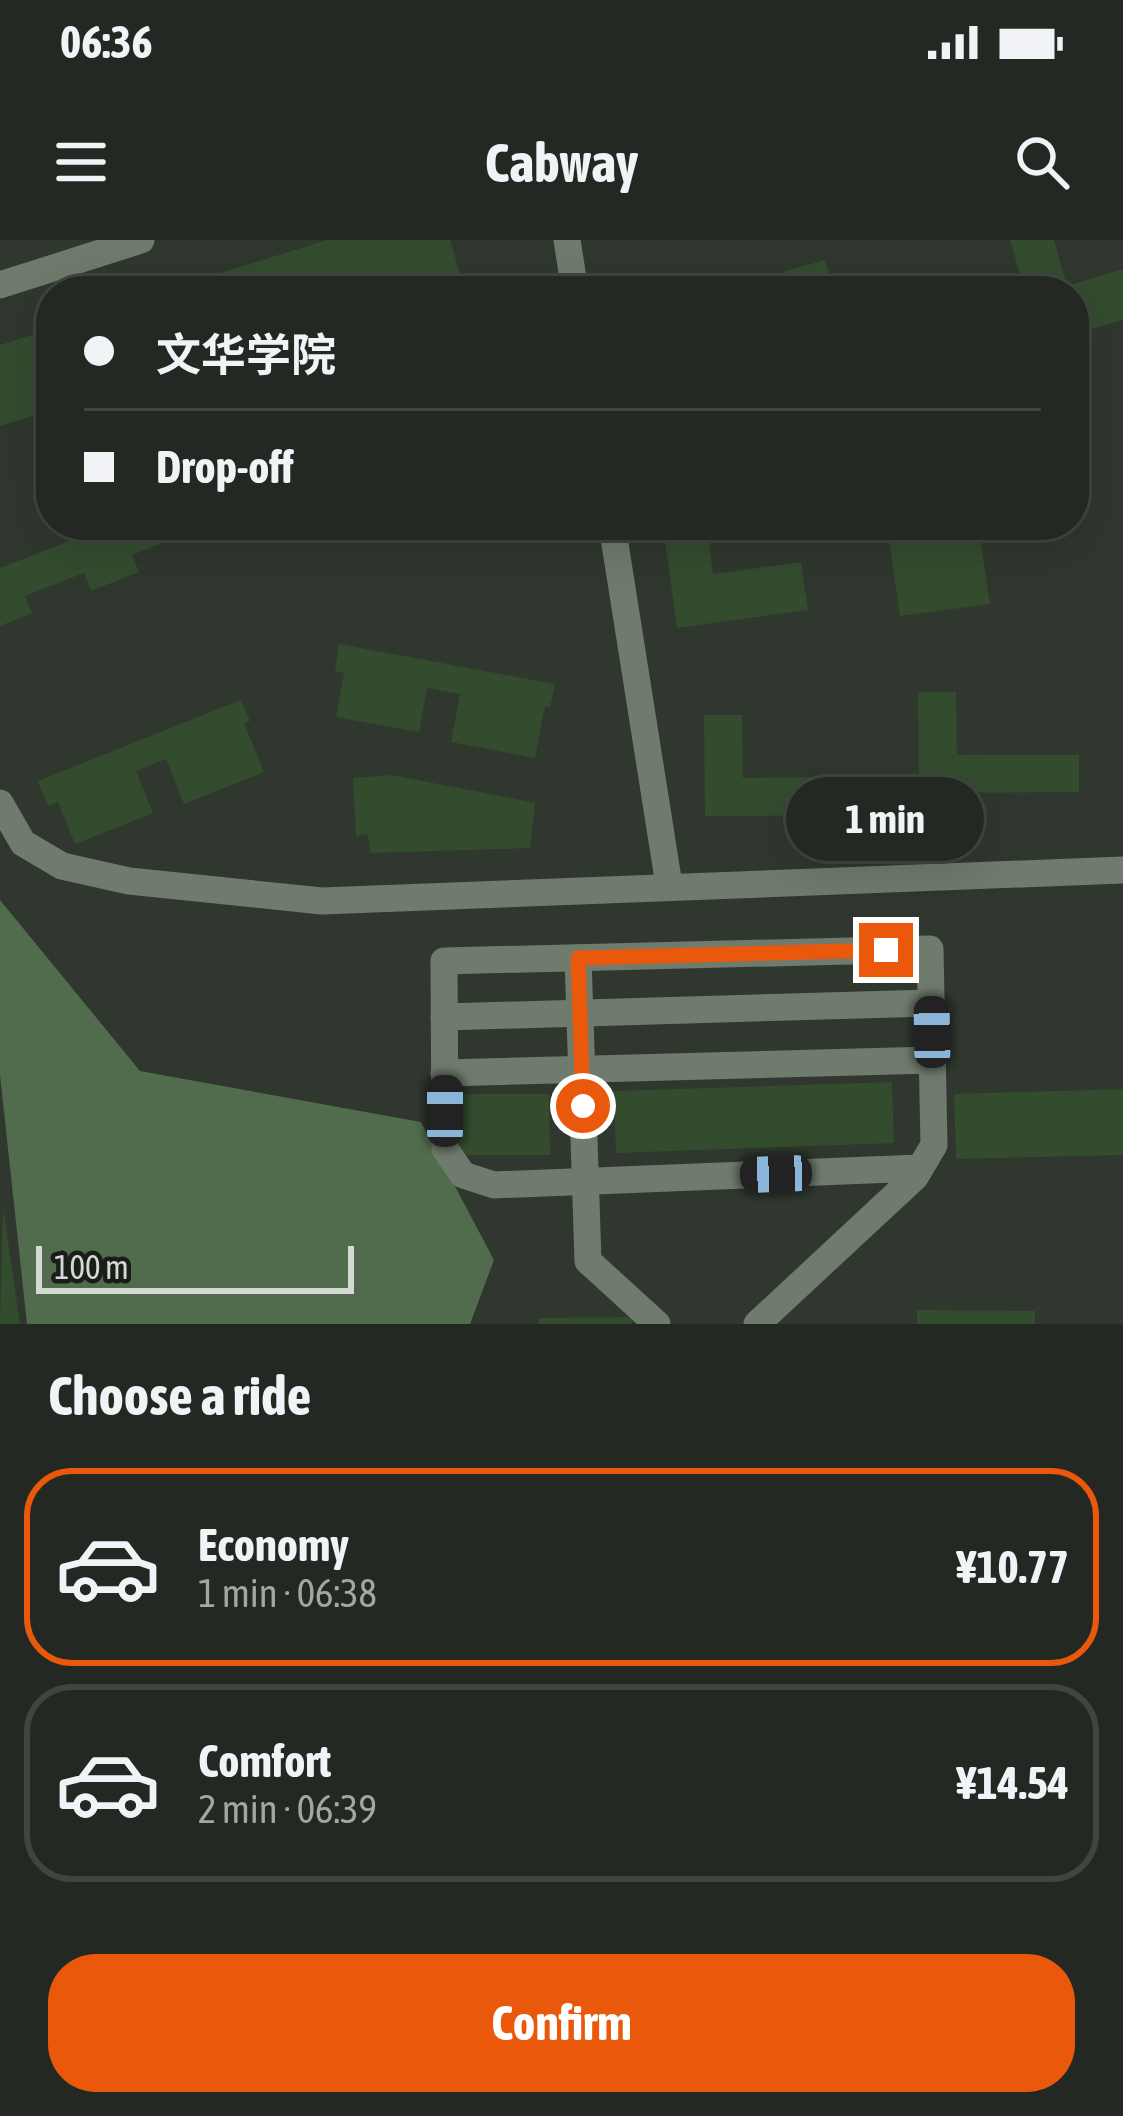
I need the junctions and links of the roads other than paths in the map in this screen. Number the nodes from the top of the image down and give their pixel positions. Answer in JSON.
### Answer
{"nodes":[{"id":1,"x":141,"y":240,"type":"edge"},
{"id":2,"x":567,"y":240,"type":"edge"},
{"id":3,"x":573,"y":276,"type":"edge"},
{"id":4,"x":0,"y":285,"type":"edge"},
{"id":5,"x":614,"y":540,"type":"edge"},
{"id":6,"x":0,"y":802,"type":"edge"},
{"id":7,"x":1123,"y":870,"type":"edge"},
{"id":8,"x":669,"y":885,"type":"junction"},
{"id":9,"x":578,"y":958,"type":"junction"},
{"id":10,"x":931,"y":1003,"type":"junction"},
{"id":11,"x":580,"y":1013,"type":"junction"},
{"id":12,"x":444,"y":1017,"type":"junction"},
{"id":13,"x":932,"y":1060,"type":"junction"},
{"id":14,"x":582,"y":1069,"type":"junction"},
{"id":15,"x":444,"y":1072,"type":"junction"},
{"id":16,"x":920,"y":1168,"type":"junction"},
{"id":17,"x":585,"y":1181,"type":"junction"},
{"id":18,"x":657,"y":1324,"type":"edge"},
{"id":19,"x":757,"y":1324,"type":"edge"}],
"edges":[{"from":1,"to":4,"type":"street"},
{"from":2,"to":3,"type":"street"},
{"from":5,"to":8,"type":"street"},
{"from":6,"to":8,"type":"street"},
{"from":7,"to":8,"type":"street"},
{"from":9,"to":10,"type":"street"},
{"from":9,"to":11,"type":"street"},
{"from":9,"to":12,"type":"street"},
{"from":10,"to":11,"type":"street"},
{"from":10,"to":13,"type":"street"},
{"from":11,"to":12,"type":"street"},
{"from":11,"to":14,"type":"street"},
{"from":12,"to":15,"type":"street"},
{"from":13,"to":14,"type":"street"},
{"from":13,"to":16,"type":"street"},
{"from":14,"to":15,"type":"street"},
{"from":14,"to":17,"type":"street"},
{"from":15,"to":17,"type":"street"},
{"from":16,"to":17,"type":"street"},
{"from":16,"to":19,"type":"street"},
{"from":17,"to":18,"type":"street"}]}
